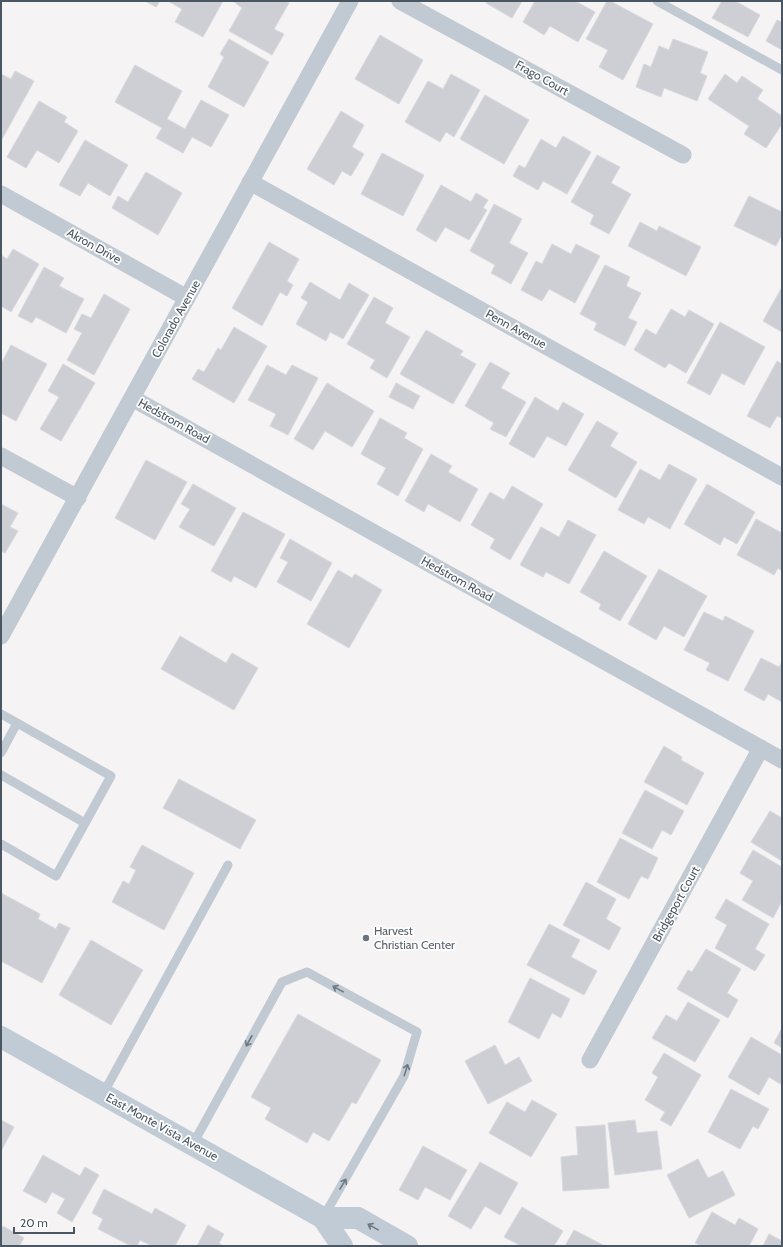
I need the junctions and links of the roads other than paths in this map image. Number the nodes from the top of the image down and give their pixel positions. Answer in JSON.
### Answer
{"nodes":[{"id":1,"x":350,"y":1,"type":"edge"},
{"id":2,"x":400,"y":1,"type":"edge"},
{"id":3,"x":657,"y":1,"type":"edge"},
{"id":4,"x":782,"y":70,"type":"edge"},
{"id":5,"x":683,"y":155,"type":"dead end"},
{"id":6,"x":250,"y":182,"type":"junction"},
{"id":7,"x":1,"y":194,"type":"edge"},
{"id":8,"x":187,"y":298,"type":"junction"},
{"id":9,"x":132,"y":398,"type":"junction"},
{"id":10,"x":1,"y":456,"type":"edge"},
{"id":11,"x":782,"y":477,"type":"edge"},
{"id":12,"x":78,"y":498,"type":"junction"},
{"id":13,"x":1,"y":636,"type":"edge"},
{"id":14,"x":1,"y":714,"type":"edge"},
{"id":15,"x":17,"y":723,"type":"junction"},
{"id":16,"x":761,"y":748,"type":"junction"},
{"id":17,"x":1,"y":753,"type":"edge"},
{"id":18,"x":782,"y":760,"type":"edge"},
{"id":19,"x":1,"y":775,"type":"edge"},
{"id":20,"x":86,"y":823,"type":"junction"},
{"id":21,"x":1,"y":844,"type":"edge"},
{"id":22,"x":228,"y":865,"type":"dead end"},
{"id":23,"x":1,"y":1037,"type":"edge"},
{"id":24,"x":590,"y":1060,"type":"dead end"},
{"id":25,"x":103,"y":1094,"type":"junction"},
{"id":26,"x":193,"y":1144,"type":"junction"},
{"id":27,"x":323,"y":1218,"type":"junction"},
{"id":28,"x":342,"y":1246,"type":"edge"},
{"id":29,"x":408,"y":1246,"type":"edge"}],
"edges":[{"from":1,"to":6,"type":"street","name":"Colorado Avenue"},
{"from":2,"to":5,"type":"street","name":"Frago Court"},
{"from":3,"to":4,"type":"lane"},
{"from":6,"to":8,"type":"street","name":"Colorado Avenue"},
{"from":6,"to":11,"type":"street","name":"Penn Avenue"},
{"from":7,"to":8,"type":"street","name":"Akron Drive"},
{"from":8,"to":9,"type":"street","name":"Colorado Avenue"},
{"from":9,"to":12,"type":"street","name":"Colorado Avenue"},
{"from":9,"to":16,"type":"street","name":"Hedstrom Road"},
{"from":10,"to":12,"type":"street"},
{"from":12,"to":13,"type":"street","name":"Colorado Avenue"},
{"from":14,"to":15,"type":"lane"},
{"from":15,"to":17,"type":"lane"},
{"from":15,"to":20,"type":"lane"},
{"from":16,"to":18,"type":"street","name":"Hedstrom Road"},
{"from":16,"to":24,"type":"street","name":"Bridgeport Court"},
{"from":19,"to":20,"type":"lane"},
{"from":20,"to":21,"type":"lane"},
{"from":22,"to":25,"type":"lane"},
{"from":23,"to":25,"type":"main road","name":"East Monte Vista Avenue"},
{"from":25,"to":26,"type":"main road","name":"East Monte Vista Avenue"},
{"from":26,"to":27,"type":"main road","name":"East Monte Vista Avenue"},
{"from":27,"to":26,"type":"lane","one_way":true},
{"from":27,"to":28,"type":"main road","name":"East Monte Vista Avenue"},
{"from":29,"to":27,"type":"main road","name":"East Monte Vista Avenue","one_way":true}]}
